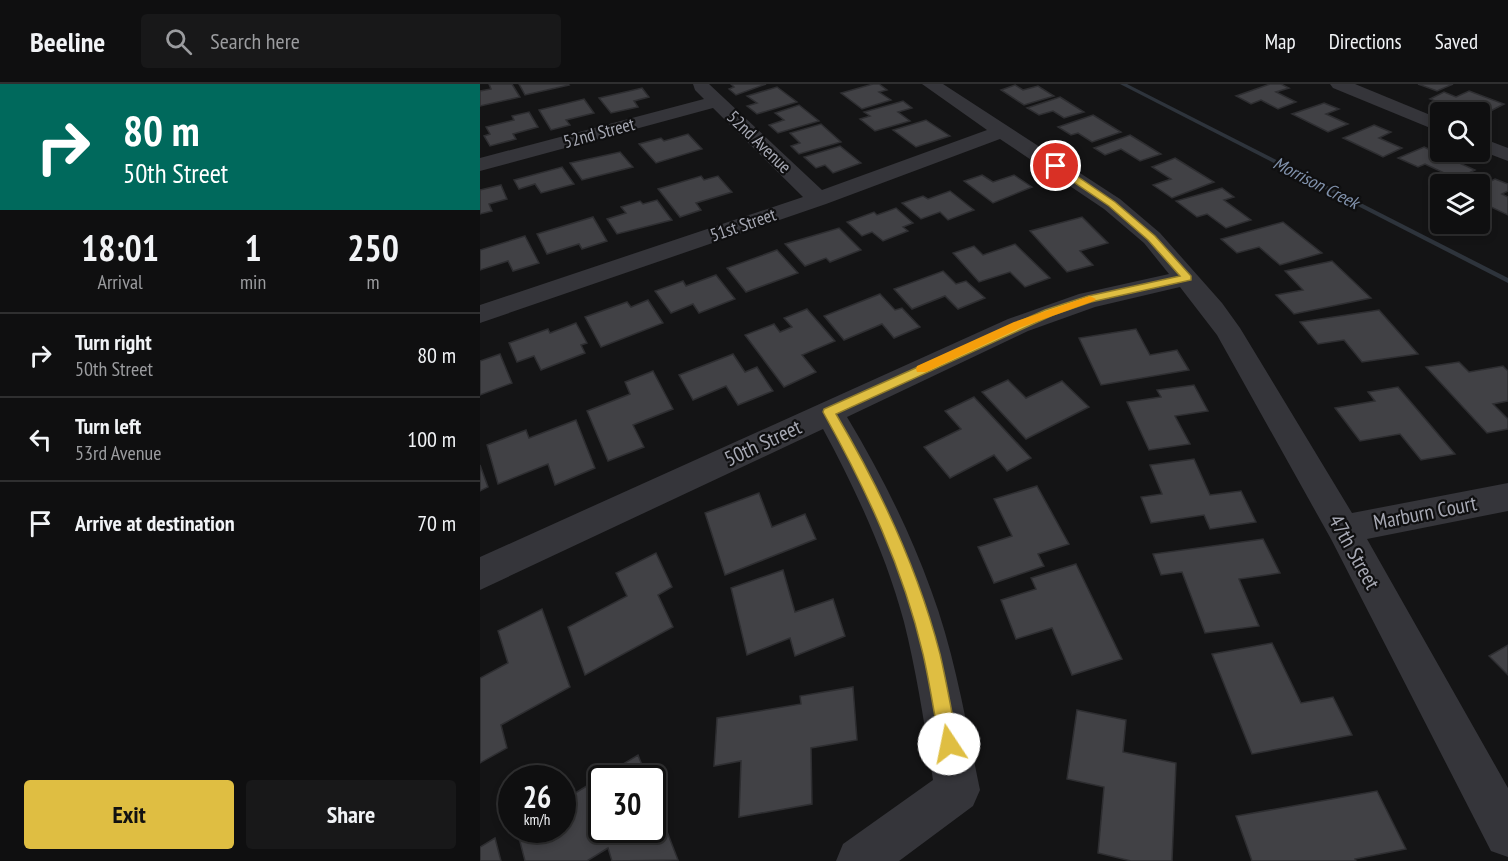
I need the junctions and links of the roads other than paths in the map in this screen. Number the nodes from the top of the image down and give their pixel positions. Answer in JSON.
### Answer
{"nodes":[{"id":1,"x":699,"y":84,"type":"edge"},
{"id":2,"x":931,"y":84,"type":"edge"},
{"id":3,"x":1339,"y":84,"type":"edge"},
{"id":4,"x":717,"y":101,"type":"junction"},
{"id":5,"x":1430,"y":122,"type":"edge"},
{"id":6,"x":1004,"y":131,"type":"junction"},
{"id":7,"x":1490,"y":148,"type":"edge"},
{"id":8,"x":1508,"y":155,"type":"edge"},
{"id":9,"x":480,"y":165,"type":"edge"},
{"id":10,"x":818,"y":199,"type":"junction"},
{"id":11,"x":1187,"y":278,"type":"junction"},
{"id":12,"x":480,"y":314,"type":"edge"},
{"id":13,"x":829,"y":412,"type":"junction"},
{"id":14,"x":1508,"y":497,"type":"edge"},
{"id":15,"x":1343,"y":529,"type":"junction"},
{"id":16,"x":480,"y":574,"type":"edge"},
{"id":17,"x":1508,"y":834,"type":"edge"},
{"id":18,"x":860,"y":861,"type":"edge"}],
"edges":[{"from":1,"to":4,"type":"street","name":"52nd Avenue"},
{"from":2,"to":6,"type":"street","name":"47th Street"},
{"from":3,"to":5,"type":"street"},
{"from":4,"to":9,"type":"street","name":"52nd Street"},
{"from":4,"to":10,"type":"street","name":"52nd Avenue"},
{"from":6,"to":10,"type":"street","name":"51st Street"},
{"from":6,"to":11,"type":"street","name":"47th Street"},
{"from":7,"to":8,"type":"street"},
{"from":10,"to":12,"type":"street","name":"51st Street"},
{"from":11,"to":13,"type":"street","name":"50th Street"},
{"from":11,"to":15,"type":"street","name":"47th Street"},
{"from":13,"to":16,"type":"street","name":"50th Street"},
{"from":13,"to":18,"type":"street"},
{"from":14,"to":15,"type":"street","name":"Marburn Court"},
{"from":15,"to":17,"type":"street","name":"47th Street"}]}
